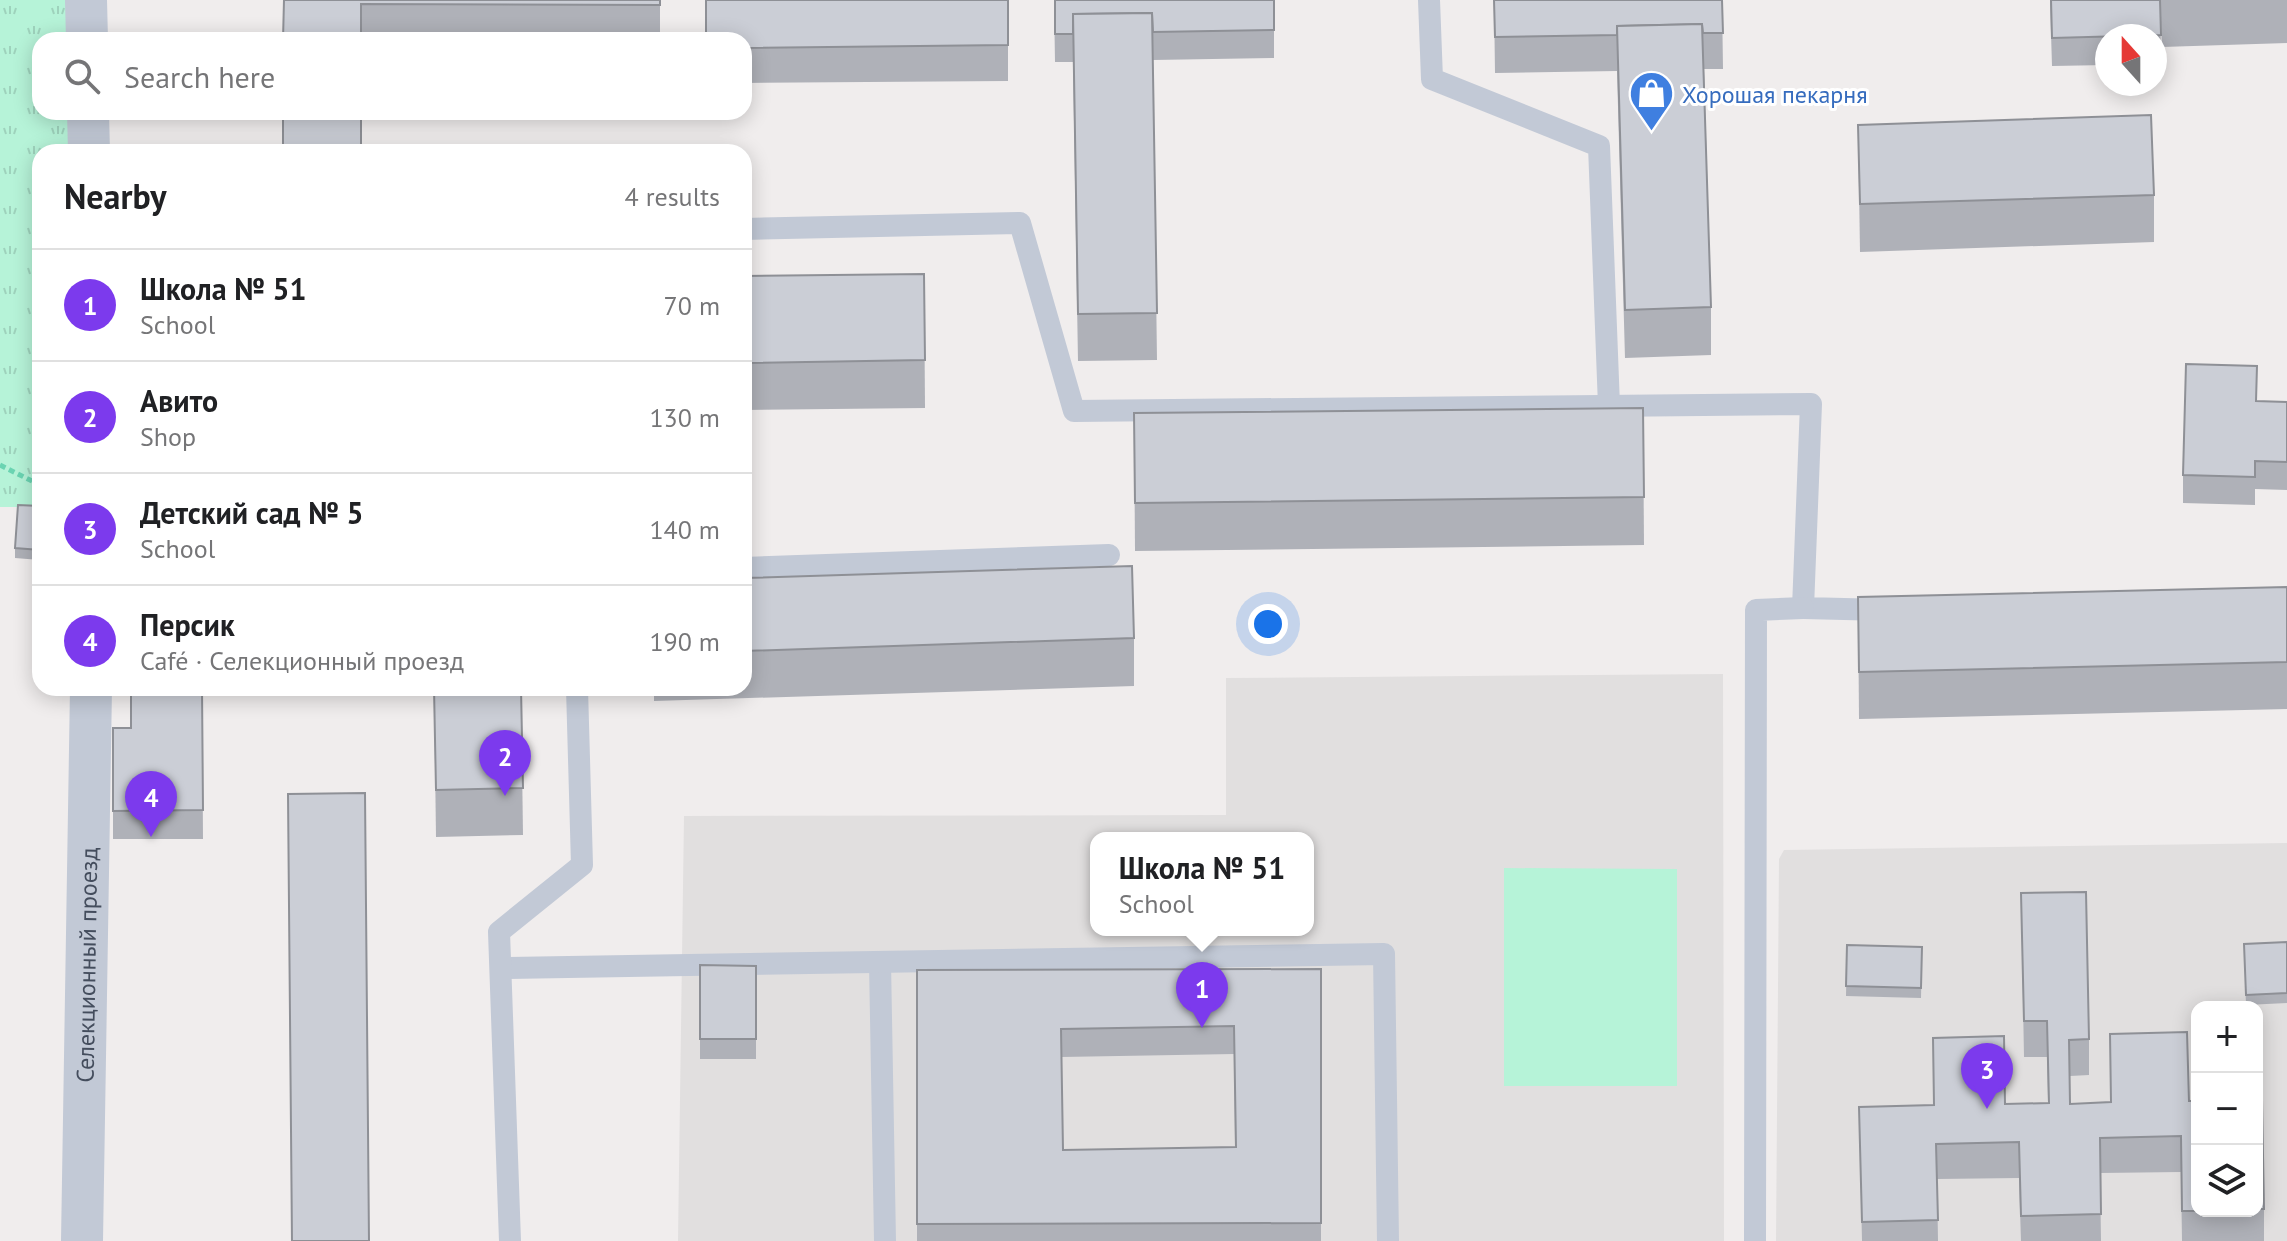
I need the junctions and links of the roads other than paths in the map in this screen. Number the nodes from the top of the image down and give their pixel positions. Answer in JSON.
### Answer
{"nodes":[{"id":1,"x":86,"y":0,"type":"edge"},
{"id":2,"x":1429,"y":0,"type":"edge"},
{"id":3,"x":87,"y":32,"type":"edge"},
{"id":4,"x":88,"y":120,"type":"edge"},
{"id":5,"x":89,"y":144,"type":"edge"},
{"id":6,"x":752,"y":229,"type":"edge"},
{"id":7,"x":1609,"y":406,"type":"junction"},
{"id":8,"x":1109,"y":555,"type":"dead end"},
{"id":9,"x":752,"y":568,"type":"edge"},
{"id":10,"x":1803,"y":608,"type":"junction"},
{"id":11,"x":1912,"y":610,"type":"edge"},
{"id":12,"x":91,"y":696,"type":"edge"},
{"id":13,"x":577,"y":696,"type":"edge"},
{"id":14,"x":880,"y":962,"type":"junction"},
{"id":15,"x":501,"y":968,"type":"junction"},
{"id":16,"x":82,"y":1241,"type":"edge"},
{"id":17,"x":510,"y":1241,"type":"edge"},
{"id":18,"x":885,"y":1241,"type":"edge"},
{"id":19,"x":1388,"y":1241,"type":"edge"},
{"id":20,"x":1755,"y":1241,"type":"edge"}],
"edges":[{"from":1,"to":3,"type":"street"},
{"from":2,"to":7,"type":"lane"},
{"from":4,"to":5,"type":"street"},
{"from":6,"to":7,"type":"lane"},
{"from":7,"to":10,"type":"lane"},
{"from":8,"to":9,"type":"lane"},
{"from":10,"to":11,"type":"lane"},
{"from":10,"to":20,"type":"lane"},
{"from":12,"to":16,"type":"street","name":"Селекционный проезд"},
{"from":13,"to":15,"type":"lane"},
{"from":14,"to":15,"type":"lane"},
{"from":14,"to":18,"type":"lane"},
{"from":14,"to":19,"type":"lane"},
{"from":15,"to":17,"type":"lane"}]}
